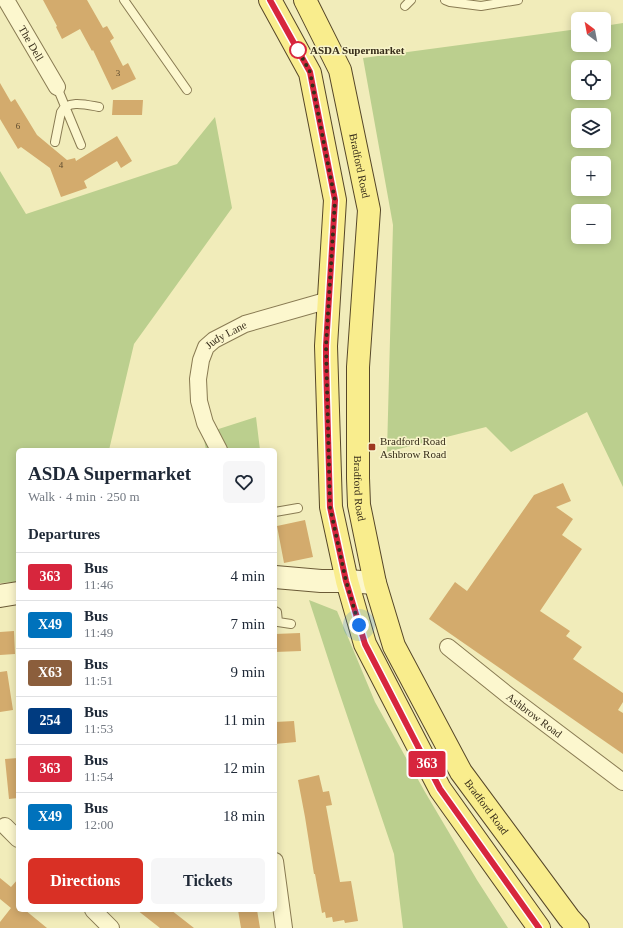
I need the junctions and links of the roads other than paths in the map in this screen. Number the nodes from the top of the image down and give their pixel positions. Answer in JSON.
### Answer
{"nodes":[{"id":1,"x":6,"y":0,"type":"edge"},
{"id":2,"x":124,"y":0,"type":"edge"},
{"id":3,"x":270,"y":0,"type":"edge"},
{"id":4,"x":305,"y":0,"type":"edge"},
{"id":5,"x":445,"y":0,"type":"edge"},
{"id":6,"x":518,"y":0,"type":"edge"},
{"id":7,"x":57,"y":87,"type":"joint"},
{"id":8,"x":187,"y":90,"type":"dead end"},
{"id":9,"x":65,"y":107,"type":"junction"},
{"id":10,"x":99,"y":107,"type":"dead end"},
{"id":11,"x":55,"y":142,"type":"dead end"},
{"id":12,"x":81,"y":145,"type":"dead end"},
{"id":13,"x":329,"y":300,"type":"junction"},
{"id":14,"x":218,"y":448,"type":"edge"},
{"id":15,"x":359,"y":505,"type":"junction"},
{"id":16,"x":330,"y":507,"type":"junction"},
{"id":17,"x":298,"y":508,"type":"dead end"},
{"id":18,"x":277,"y":512,"type":"edge"},
{"id":19,"x":277,"y":577,"type":"edge"},
{"id":20,"x":346,"y":581,"type":"junction"},
{"id":21,"x":375,"y":583,"type":"junction"},
{"id":22,"x":16,"y":594,"type":"edge"},
{"id":23,"x":0,"y":596,"type":"edge"},
{"id":24,"x":277,"y":612,"type":"edge"},
{"id":25,"x":291,"y":624,"type":"dead end"},
{"id":26,"x":448,"y":647,"type":"dead end"},
{"id":27,"x":623,"y":782,"type":"edge"},
{"id":28,"x":8,"y":826,"type":"edge"},
{"id":29,"x":16,"y":836,"type":"edge"},
{"id":30,"x":277,"y":876,"type":"edge"},
{"id":31,"x":95,"y":912,"type":"edge"},
{"id":32,"x":111,"y":928,"type":"edge"},
{"id":33,"x":284,"y":928,"type":"edge"},
{"id":34,"x":539,"y":928,"type":"edge"},
{"id":35,"x":578,"y":928,"type":"edge"}],
"edges":[{"from":1,"to":7,"type":"street","name":"The Dell"},
{"from":2,"to":8,"type":"lane"},
{"from":3,"to":13,"type":"main road"},
{"from":4,"to":15,"type":"main road","name":"Bradford Road"},
{"from":5,"to":6,"type":"lane"},
{"from":7,"to":9,"type":"lane"},
{"from":9,"to":10,"type":"lane"},
{"from":9,"to":11,"type":"lane"},
{"from":9,"to":12,"type":"lane"},
{"from":13,"to":14,"type":"street","name":"Judy Lane"},
{"from":13,"to":16,"type":"main road"},
{"from":15,"to":16,"type":"main road"},
{"from":15,"to":21,"type":"main road","name":"Bradford Road"},
{"from":16,"to":20,"type":"main road"},
{"from":17,"to":18,"type":"lane"},
{"from":19,"to":20,"type":"street"},
{"from":20,"to":21,"type":"street"},
{"from":20,"to":34,"type":"main road"},
{"from":21,"to":35,"type":"main road","name":"Bradford Road"},
{"from":22,"to":23,"type":"street"},
{"from":24,"to":25,"type":"lane"},
{"from":26,"to":27,"type":"street","name":"Ashbrow Road"},
{"from":28,"to":29,"type":"street"},
{"from":30,"to":33,"type":"street"},
{"from":31,"to":32,"type":"street"}]}
